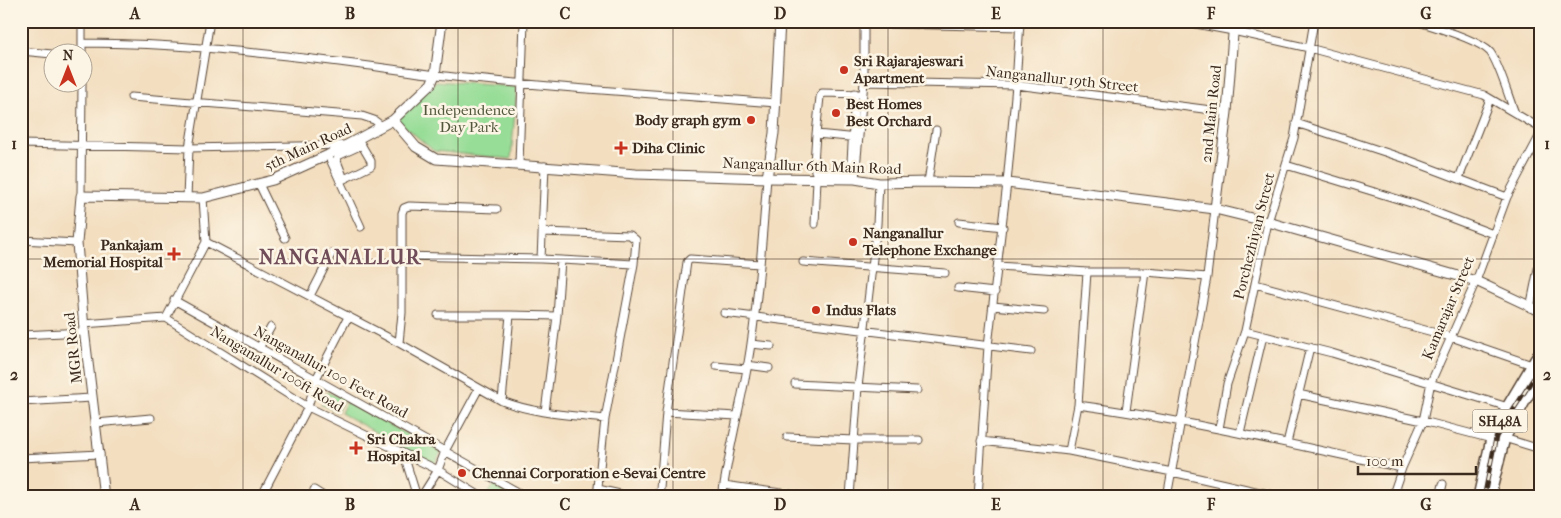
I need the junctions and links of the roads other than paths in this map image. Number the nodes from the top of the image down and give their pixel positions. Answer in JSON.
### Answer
{"nodes":[{"id":1,"x":82,"y":21,"type":"edge"},
{"id":2,"x":210,"y":21,"type":"edge"},
{"id":3,"x":442,"y":21,"type":"edge"},
{"id":4,"x":524,"y":21,"type":"edge"},
{"id":5,"x":765,"y":21,"type":"edge"},
{"id":6,"x":1180,"y":21,"type":"edge"},
{"id":7,"x":1314,"y":21,"type":"edge"},
{"id":8,"x":1415,"y":21,"type":"edge"},
{"id":9,"x":780,"y":22,"type":"edge"},
{"id":10,"x":864,"y":22,"type":"edge"},
{"id":11,"x":1020,"y":24,"type":"edge"},
{"id":12,"x":1233,"y":26,"type":"edge"},
{"id":13,"x":83,"y":42,"type":"edge"},
{"id":14,"x":92,"y":43,"type":"edge"},
{"id":15,"x":1309,"y":48,"type":"junction"},
{"id":16,"x":206,"y":49,"type":"junction"},
{"id":17,"x":21,"y":51,"type":"edge"},
{"id":18,"x":42,"y":53,"type":"edge"},
{"id":19,"x":435,"y":75,"type":"junction"},
{"id":20,"x":864,"y":82,"type":"junction"},
{"id":21,"x":521,"y":84,"type":"junction"},
{"id":22,"x":1016,"y":85,"type":"junction"},
{"id":23,"x":82,"y":92,"type":"edge"},
{"id":24,"x":855,"y":93,"type":"junction"},
{"id":25,"x":863,"y":94,"type":"junction"},
{"id":26,"x":131,"y":97,"type":"dead end"},
{"id":27,"x":1490,"y":99,"type":"junction"},
{"id":28,"x":197,"y":102,"type":"junction"},
{"id":29,"x":776,"y":103,"type":"junction"},
{"id":30,"x":1227,"y":112,"type":"junction"},
{"id":31,"x":1515,"y":113,"type":"junction"},
{"id":32,"x":393,"y":120,"type":"junction"},
{"id":33,"x":1296,"y":123,"type":"junction"},
{"id":34,"x":382,"y":126,"type":"junction"},
{"id":35,"x":1540,"y":128,"type":"edge"},
{"id":36,"x":936,"y":130,"type":"dead end"},
{"id":37,"x":816,"y":134,"type":"junction"},
{"id":38,"x":1540,"y":135,"type":"edge"},
{"id":39,"x":856,"y":138,"type":"junction"},
{"id":40,"x":360,"y":142,"type":"junction"},
{"id":41,"x":21,"y":144,"type":"edge"},
{"id":42,"x":350,"y":145,"type":"junction"},
{"id":43,"x":82,"y":146,"type":"junction"},
{"id":44,"x":190,"y":148,"type":"junction"},
{"id":45,"x":328,"y":155,"type":"junction"},
{"id":46,"x":519,"y":164,"type":"junction"},
{"id":47,"x":1286,"y":165,"type":"junction"},
{"id":48,"x":545,"y":166,"type":"junction"},
{"id":49,"x":852,"y":177,"type":"junction"},
{"id":50,"x":767,"y":178,"type":"junction"},
{"id":51,"x":1459,"y":178,"type":"junction"},
{"id":52,"x":817,"y":179,"type":"junction"},
{"id":53,"x":342,"y":180,"type":"junction"},
{"id":54,"x":928,"y":182,"type":"junction"},
{"id":55,"x":879,"y":183,"type":"junction"},
{"id":56,"x":1008,"y":183,"type":"junction"},
{"id":57,"x":259,"y":184,"type":"junction"},
{"id":58,"x":81,"y":196,"type":"junction"},
{"id":59,"x":1507,"y":196,"type":"junction"},
{"id":60,"x":186,"y":198,"type":"junction"},
{"id":61,"x":203,"y":198,"type":"junction"},
{"id":62,"x":497,"y":209,"type":"dead end"},
{"id":63,"x":1215,"y":209,"type":"junction"},
{"id":64,"x":959,"y":222,"type":"dead end"},
{"id":65,"x":1268,"y":222,"type":"junction"},
{"id":66,"x":815,"y":224,"type":"dead end"},
{"id":67,"x":360,"y":227,"type":"dead end"},
{"id":68,"x":1003,"y":227,"type":"junction"},
{"id":69,"x":542,"y":232,"type":"junction"},
{"id":70,"x":1493,"y":234,"type":"junction"},
{"id":71,"x":285,"y":238,"type":"dead end"},
{"id":72,"x":21,"y":240,"type":"edge"},
{"id":73,"x":206,"y":242,"type":"junction"},
{"id":74,"x":77,"y":243,"type":"junction"},
{"id":75,"x":332,"y":253,"type":"dead end"},
{"id":76,"x":401,"y":256,"type":"junction"},
{"id":77,"x":541,"y":259,"type":"junction"},
{"id":78,"x":1540,"y":259,"type":"edge"},
{"id":79,"x":561,"y":260,"type":"junction"},
{"id":80,"x":803,"y":262,"type":"dead end"},
{"id":81,"x":634,"y":264,"type":"junction"},
{"id":82,"x":760,"y":264,"type":"junction"},
{"id":83,"x":998,"y":266,"type":"junction"},
{"id":84,"x":873,"y":269,"type":"junction"},
{"id":85,"x":1087,"y":272,"type":"junction"},
{"id":86,"x":1145,"y":272,"type":"junction"},
{"id":87,"x":945,"y":273,"type":"dead end"},
{"id":88,"x":1207,"y":276,"type":"junction"},
{"id":89,"x":1476,"y":281,"type":"junction"},
{"id":90,"x":1256,"y":284,"type":"junction"},
{"id":91,"x":958,"y":288,"type":"dead end"},
{"id":92,"x":995,"y":292,"type":"junction"},
{"id":93,"x":310,"y":296,"type":"junction"},
{"id":94,"x":174,"y":300,"type":"junction"},
{"id":95,"x":993,"y":306,"type":"junction"},
{"id":96,"x":1530,"y":308,"type":"junction"},
{"id":97,"x":1044,"y":311,"type":"dead end"},
{"id":98,"x":1540,"y":311,"type":"edge"},
{"id":99,"x":724,"y":313,"type":"dead end"},
{"id":100,"x":438,"y":315,"type":"dead end"},
{"id":101,"x":510,"y":315,"type":"junction"},
{"id":102,"x":557,"y":316,"type":"junction"},
{"id":103,"x":755,"y":316,"type":"junction"},
{"id":104,"x":348,"y":317,"type":"junction"},
{"id":105,"x":166,"y":318,"type":"junction"},
{"id":106,"x":271,"y":327,"type":"dead end"},
{"id":107,"x":84,"y":328,"type":"junction"},
{"id":108,"x":1245,"y":331,"type":"junction"},
{"id":109,"x":866,"y":332,"type":"junction"},
{"id":110,"x":21,"y":335,"type":"edge"},
{"id":111,"x":1264,"y":336,"type":"junction"},
{"id":112,"x":1451,"y":337,"type":"junction"},
{"id":113,"x":399,"y":343,"type":"junction"},
{"id":114,"x":751,"y":344,"type":"junction"},
{"id":115,"x":771,"y":346,"type":"dead end"},
{"id":116,"x":988,"y":346,"type":"junction"},
{"id":117,"x":259,"y":348,"type":"junction"},
{"id":118,"x":1310,"y":348,"type":"junction"},
{"id":119,"x":1031,"y":351,"type":"dead end"},
{"id":120,"x":1540,"y":353,"type":"edge"},
{"id":121,"x":716,"y":366,"type":"dead end"},
{"id":122,"x":747,"y":367,"type":"junction"},
{"id":123,"x":769,"y":368,"type":"dead end"},
{"id":124,"x":1537,"y":374,"type":"edge"},
{"id":125,"x":316,"y":379,"type":"junction"},
{"id":126,"x":1431,"y":382,"type":"junction"},
{"id":127,"x":795,"y":384,"type":"dead end"},
{"id":128,"x":858,"y":387,"type":"junction"},
{"id":129,"x":479,"y":388,"type":"junction"},
{"id":130,"x":917,"y":390,"type":"dead end"},
{"id":131,"x":1298,"y":394,"type":"junction"},
{"id":132,"x":92,"y":398,"type":"junction"},
{"id":133,"x":502,"y":401,"type":"junction"},
{"id":134,"x":21,"y":402,"type":"edge"},
{"id":135,"x":1078,"y":405,"type":"junction"},
{"id":136,"x":308,"y":407,"type":"junction"},
{"id":137,"x":1508,"y":407,"type":"junction"},
{"id":138,"x":1126,"y":411,"type":"junction"},
{"id":139,"x":545,"y":412,"type":"junction"},
{"id":140,"x":666,"y":412,"type":"junction"},
{"id":141,"x":737,"y":416,"type":"junction"},
{"id":142,"x":151,"y":418,"type":"dead end"},
{"id":143,"x":605,"y":419,"type":"junction"},
{"id":144,"x":1423,"y":421,"type":"junction"},
{"id":145,"x":1180,"y":422,"type":"junction"},
{"id":146,"x":96,"y":424,"type":"junction"},
{"id":147,"x":1219,"y":428,"type":"junction"},
{"id":148,"x":1240,"y":433,"type":"junction"},
{"id":149,"x":787,"y":437,"type":"dead end"},
{"id":150,"x":1504,"y":438,"type":"junction"},
{"id":151,"x":1492,"y":439,"type":"junction"},
{"id":152,"x":854,"y":440,"type":"junction"},
{"id":153,"x":919,"y":440,"type":"dead end"},
{"id":154,"x":981,"y":441,"type":"junction"},
{"id":155,"x":1287,"y":443,"type":"junction"},
{"id":156,"x":1540,"y":449,"type":"edge"},
{"id":157,"x":445,"y":450,"type":"junction"},
{"id":158,"x":1069,"y":451,"type":"junction"},
{"id":159,"x":100,"y":454,"type":"junction"},
{"id":160,"x":404,"y":455,"type":"junction"},
{"id":161,"x":21,"y":458,"type":"edge"},
{"id":162,"x":1402,"y":468,"type":"junction"},
{"id":163,"x":438,"y":470,"type":"junction"},
{"id":164,"x":1172,"y":472,"type":"junction"},
{"id":165,"x":1443,"y":484,"type":"dead end"},
{"id":166,"x":724,"y":485,"type":"junction"},
{"id":167,"x":598,"y":488,"type":"junction"},
{"id":168,"x":314,"y":490,"type":"dead end"},
{"id":169,"x":104,"y":497,"type":"edge"},
{"id":170,"x":261,"y":497,"type":"edge"},
{"id":171,"x":325,"y":497,"type":"edge"},
{"id":172,"x":417,"y":497,"type":"edge"},
{"id":173,"x":421,"y":497,"type":"edge"},
{"id":174,"x":482,"y":497,"type":"edge"},
{"id":175,"x":528,"y":497,"type":"edge"},
{"id":176,"x":597,"y":497,"type":"edge"},
{"id":177,"x":632,"y":497,"type":"edge"},
{"id":178,"x":656,"y":497,"type":"edge"},
{"id":179,"x":722,"y":497,"type":"edge"},
{"id":180,"x":810,"y":497,"type":"edge"},
{"id":181,"x":850,"y":497,"type":"edge"},
{"id":182,"x":978,"y":497,"type":"edge"},
{"id":183,"x":1167,"y":497,"type":"edge"},
{"id":184,"x":1282,"y":497,"type":"edge"},
{"id":185,"x":1392,"y":497,"type":"edge"},
{"id":186,"x":1440,"y":497,"type":"edge"},
{"id":187,"x":1478,"y":497,"type":"edge"},
{"id":188,"x":1489,"y":497,"type":"edge"}],
"edges":[{"from":1,"to":13,"type":"street"},
{"from":2,"to":16,"type":"street"},
{"from":3,"to":19,"type":"street"},
{"from":4,"to":21,"type":"street"},
{"from":5,"to":9,"type":"street"},
{"from":6,"to":12,"type":"street"},
{"from":7,"to":15,"type":"street","name":"Porchezhiyan Street"},
{"from":8,"to":31,"type":"street"},
{"from":9,"to":10,"type":"street"},
{"from":9,"to":29,"type":"street"},
{"from":10,"to":11,"type":"street"},
{"from":10,"to":20,"type":"street"},
{"from":11,"to":22,"type":"street"},
{"from":12,"to":15,"type":"street"},
{"from":12,"to":30,"type":"street","name":"2nd Main Road"},
{"from":14,"to":16,"type":"street"},
{"from":15,"to":27,"type":"street"},
{"from":15,"to":33,"type":"street","name":"Porchezhiyan Street"},
{"from":16,"to":19,"type":"street"},
{"from":16,"to":28,"type":"street"},
{"from":17,"to":18,"type":"street"},
{"from":19,"to":21,"type":"street"},
{"from":19,"to":32,"type":"street","name":"5th Main Road"},
{"from":20,"to":22,"type":"street","name":"Nanganallur 19th Street"},
{"from":20,"to":25,"type":"street"},
{"from":21,"to":29,"type":"street"},
{"from":21,"to":46,"type":"street"},
{"from":22,"to":30,"type":"street","name":"Nanganallur 19th Street"},
{"from":22,"to":56,"type":"street"},
{"from":23,"to":43,"type":"street"},
{"from":24,"to":25,"type":"street"},
{"from":24,"to":37,"type":"street"},
{"from":24,"to":39,"type":"street"},
{"from":25,"to":39,"type":"street"},
{"from":26,"to":28,"type":"street"},
{"from":27,"to":31,"type":"street"},
{"from":27,"to":51,"type":"street"},
{"from":28,"to":34,"type":"street"},
{"from":28,"to":44,"type":"street"},
{"from":29,"to":50,"type":"street"},
{"from":30,"to":63,"type":"street","name":"2nd Main Road"},
{"from":31,"to":35,"type":"street"},
{"from":32,"to":34,"type":"street","name":"5th Main Road"},
{"from":32,"to":46,"type":"street","name":"Nanganallur 6th Main Road"},
{"from":33,"to":47,"type":"street","name":"Porchezhiyan Street"},
{"from":33,"to":51,"type":"street"},
{"from":34,"to":40,"type":"street","name":"5th Main Road"},
{"from":36,"to":54,"type":"street"},
{"from":37,"to":39,"type":"street"},
{"from":37,"to":49,"type":"street"},
{"from":38,"to":59,"type":"street","name":"Kamarajar Street"},
{"from":39,"to":49,"type":"street"},
{"from":40,"to":42,"type":"street","name":"5th Main Road"},
{"from":40,"to":53,"type":"street"},
{"from":40,"to":53,"type":"street"},
{"from":41,"to":43,"type":"street"},
{"from":42,"to":44,"type":"street"},
{"from":42,"to":45,"type":"street","name":"5th Main Road"},
{"from":43,"to":44,"type":"street"},
{"from":43,"to":58,"type":"street"},
{"from":44,"to":60,"type":"street"},
{"from":45,"to":53,"type":"street"},
{"from":45,"to":57,"type":"street","name":"5th Main Road"},
{"from":46,"to":48,"type":"street","name":"Nanganallur 6th Main Road"},
{"from":47,"to":65,"type":"street","name":"Porchezhiyan Street"},
{"from":47,"to":70,"type":"street"},
{"from":48,"to":50,"type":"street","name":"Nanganallur 6th Main Road"},
{"from":48,"to":69,"type":"street"},
{"from":49,"to":52,"type":"street","name":"Nanganallur 6th Main Road"},
{"from":49,"to":55,"type":"street","name":"Nanganallur 6th Main Road"},
{"from":50,"to":52,"type":"street","name":"Nanganallur 6th Main Road"},
{"from":50,"to":82,"type":"street"},
{"from":51,"to":59,"type":"street"},
{"from":52,"to":66,"type":"street"},
{"from":53,"to":67,"type":"street"},
{"from":54,"to":55,"type":"street","name":"Nanganallur 6th Main Road"},
{"from":54,"to":56,"type":"street","name":"Nanganallur 6th Main Road"},
{"from":55,"to":84,"type":"street"},
{"from":56,"to":63,"type":"street","name":"Nanganallur 6th Main Road"},
{"from":56,"to":68,"type":"street"},
{"from":57,"to":61,"type":"street","name":"5th Main Road"},
{"from":57,"to":71,"type":"street"},
{"from":58,"to":60,"type":"street","name":"5th Main Road"},
{"from":58,"to":74,"type":"street","name":"MGR Road"},
{"from":59,"to":70,"type":"street","name":"Kamarajar Street"},
{"from":60,"to":61,"type":"street","name":"5th Main Road"},
{"from":61,"to":73,"type":"street"},
{"from":62,"to":76,"type":"street"},
{"from":63,"to":65,"type":"street","name":"Nanganallur 6th Main Road"},
{"from":63,"to":88,"type":"street"},
{"from":64,"to":68,"type":"street"},
{"from":65,"to":89,"type":"street","name":"Nanganallur 6th Main Road"},
{"from":65,"to":90,"type":"street","name":"Porchezhiyan Street"},
{"from":68,"to":83,"type":"street"},
{"from":69,"to":77,"type":"street"},
{"from":69,"to":81,"type":"street"},
{"from":70,"to":89,"type":"street","name":"Kamarajar Street"},
{"from":72,"to":74,"type":"street"},
{"from":73,"to":93,"type":"street"},
{"from":73,"to":94,"type":"street"},
{"from":74,"to":107,"type":"street","name":"MGR Road"},
{"from":75,"to":93,"type":"street"},
{"from":76,"to":77,"type":"street"},
{"from":76,"to":113,"type":"street"},
{"from":77,"to":79,"type":"street"},
{"from":78,"to":96,"type":"street"},
{"from":79,"to":81,"type":"street"},
{"from":79,"to":102,"type":"street"},
{"from":80,"to":84,"type":"street"},
{"from":81,"to":143,"type":"street"},
{"from":82,"to":103,"type":"street"},
{"from":82,"to":140,"type":"street"},
{"from":83,"to":85,"type":"street"},
{"from":83,"to":92,"type":"street"},
{"from":84,"to":87,"type":"street"},
{"from":84,"to":109,"type":"street"},
{"from":85,"to":86,"type":"street"},
{"from":85,"to":135,"type":"street"},
{"from":86,"to":88,"type":"street"},
{"from":86,"to":138,"type":"street"},
{"from":88,"to":145,"type":"street"},
{"from":89,"to":96,"type":"street","name":"Nanganallur 6th Main Road"},
{"from":89,"to":112,"type":"street","name":"Kamarajar Street"},
{"from":90,"to":108,"type":"street","name":"Porchezhiyan Street"},
{"from":90,"to":112,"type":"street"},
{"from":91,"to":92,"type":"street"},
{"from":92,"to":95,"type":"street"},
{"from":93,"to":104,"type":"street"},
{"from":94,"to":105,"type":"street"},
{"from":94,"to":117,"type":"street","name":"Nanganallur 100 Feet Road"},
{"from":95,"to":97,"type":"street"},
{"from":95,"to":116,"type":"street"},
{"from":96,"to":98,"type":"street","name":"Nanganallur 6th Main Road"},
{"from":99,"to":103,"type":"street"},
{"from":100,"to":101,"type":"street"},
{"from":101,"to":102,"type":"street"},
{"from":101,"to":133,"type":"street"},
{"from":102,"to":139,"type":"street"},
{"from":103,"to":109,"type":"street"},
{"from":103,"to":114,"type":"street"},
{"from":104,"to":113,"type":"street"},
{"from":104,"to":125,"type":"street"},
{"from":105,"to":107,"type":"street"},
{"from":105,"to":136,"type":"street","name":"Nanganallur 100ft Road"},
{"from":106,"to":117,"type":"street"},
{"from":107,"to":110,"type":"street"},
{"from":107,"to":132,"type":"street","name":"MGR Road"},
{"from":108,"to":111,"type":"street"},
{"from":108,"to":147,"type":"street","name":"Porchezhiyan Street"},
{"from":109,"to":116,"type":"street"},
{"from":109,"to":128,"type":"street"},
{"from":111,"to":118,"type":"street"},
{"from":111,"to":148,"type":"street"},
{"from":112,"to":124,"type":"street"},
{"from":112,"to":126,"type":"street","name":"Kamarajar Street"},
{"from":113,"to":129,"type":"street"},
{"from":114,"to":115,"type":"street"},
{"from":114,"to":122,"type":"street"},
{"from":116,"to":119,"type":"street"},
{"from":116,"to":154,"type":"street"},
{"from":117,"to":125,"type":"street","name":"Nanganallur 100 Feet Road"},
{"from":118,"to":126,"type":"street"},
{"from":118,"to":131,"type":"street"},
{"from":120,"to":124,"type":"main road","number":"SH48A"},
{"from":121,"to":122,"type":"street"},
{"from":122,"to":123,"type":"street"},
{"from":122,"to":141,"type":"street"},
{"from":124,"to":137,"type":"main road","number":"SH48A"},
{"from":124,"to":150,"type":"main road","number":"SH48A"},
{"from":125,"to":136,"type":"street"},
{"from":125,"to":157,"type":"street","name":"Nanganallur 100 Feet Road"},
{"from":126,"to":137,"type":"street"},
{"from":126,"to":144,"type":"street","name":"Kamarajar Street"},
{"from":127,"to":128,"type":"street"},
{"from":128,"to":130,"type":"street"},
{"from":128,"to":152,"type":"street"},
{"from":129,"to":133,"type":"street"},
{"from":129,"to":157,"type":"street"},
{"from":131,"to":144,"type":"street"},
{"from":131,"to":155,"type":"street"},
{"from":132,"to":134,"type":"street"},
{"from":132,"to":146,"type":"street","name":"MGR Road"},
{"from":133,"to":139,"type":"street"},
{"from":135,"to":138,"type":"street"},
{"from":135,"to":158,"type":"street"},
{"from":136,"to":160,"type":"street","name":"Nanganallur 100ft Road"},
{"from":136,"to":170,"type":"street"},
{"from":137,"to":151,"type":"main road","number":"SH48A"},
{"from":138,"to":145,"type":"street"},
{"from":139,"to":143,"type":"street"},
{"from":140,"to":141,"type":"street"},
{"from":140,"to":178,"type":"street"},
{"from":141,"to":166,"type":"street"},
{"from":142,"to":146,"type":"street"},
{"from":143,"to":167,"type":"street"},
{"from":144,"to":151,"type":"street"},
{"from":144,"to":162,"type":"street","name":"Kamarajar Street"},
{"from":145,"to":147,"type":"street"},
{"from":145,"to":164,"type":"street"},
{"from":146,"to":159,"type":"street","name":"MGR Road"},
{"from":147,"to":148,"type":"street"},
{"from":148,"to":155,"type":"street"},
{"from":149,"to":152,"type":"street"},
{"from":150,"to":156,"type":"street"},
{"from":150,"to":188,"type":"main road","number":"SH48A"},
{"from":151,"to":187,"type":"main road","number":"SH48A"},
{"from":152,"to":153,"type":"street"},
{"from":152,"to":181,"type":"street"},
{"from":154,"to":158,"type":"street"},
{"from":154,"to":182,"type":"street"},
{"from":155,"to":162,"type":"street"},
{"from":157,"to":163,"type":"street"},
{"from":157,"to":175,"type":"street","name":"Nanganallur 100 Feet Road"},
{"from":158,"to":164,"type":"street"},
{"from":159,"to":161,"type":"street"},
{"from":159,"to":169,"type":"street","name":"MGR Road"},
{"from":160,"to":163,"type":"street","name":"Nanganallur 100ft Road"},
{"from":160,"to":172,"type":"street"},
{"from":162,"to":185,"type":"street","name":"Kamarajar Street"},
{"from":163,"to":173,"type":"street"},
{"from":163,"to":174,"type":"street","name":"Nanganallur 100ft Road"},
{"from":164,"to":183,"type":"street"},
{"from":164,"to":184,"type":"street"},
{"from":165,"to":186,"type":"street"},
{"from":166,"to":179,"type":"street"},
{"from":166,"to":180,"type":"street"},
{"from":167,"to":176,"type":"street"},
{"from":167,"to":177,"type":"street"},
{"from":168,"to":171,"type":"street"}]}
